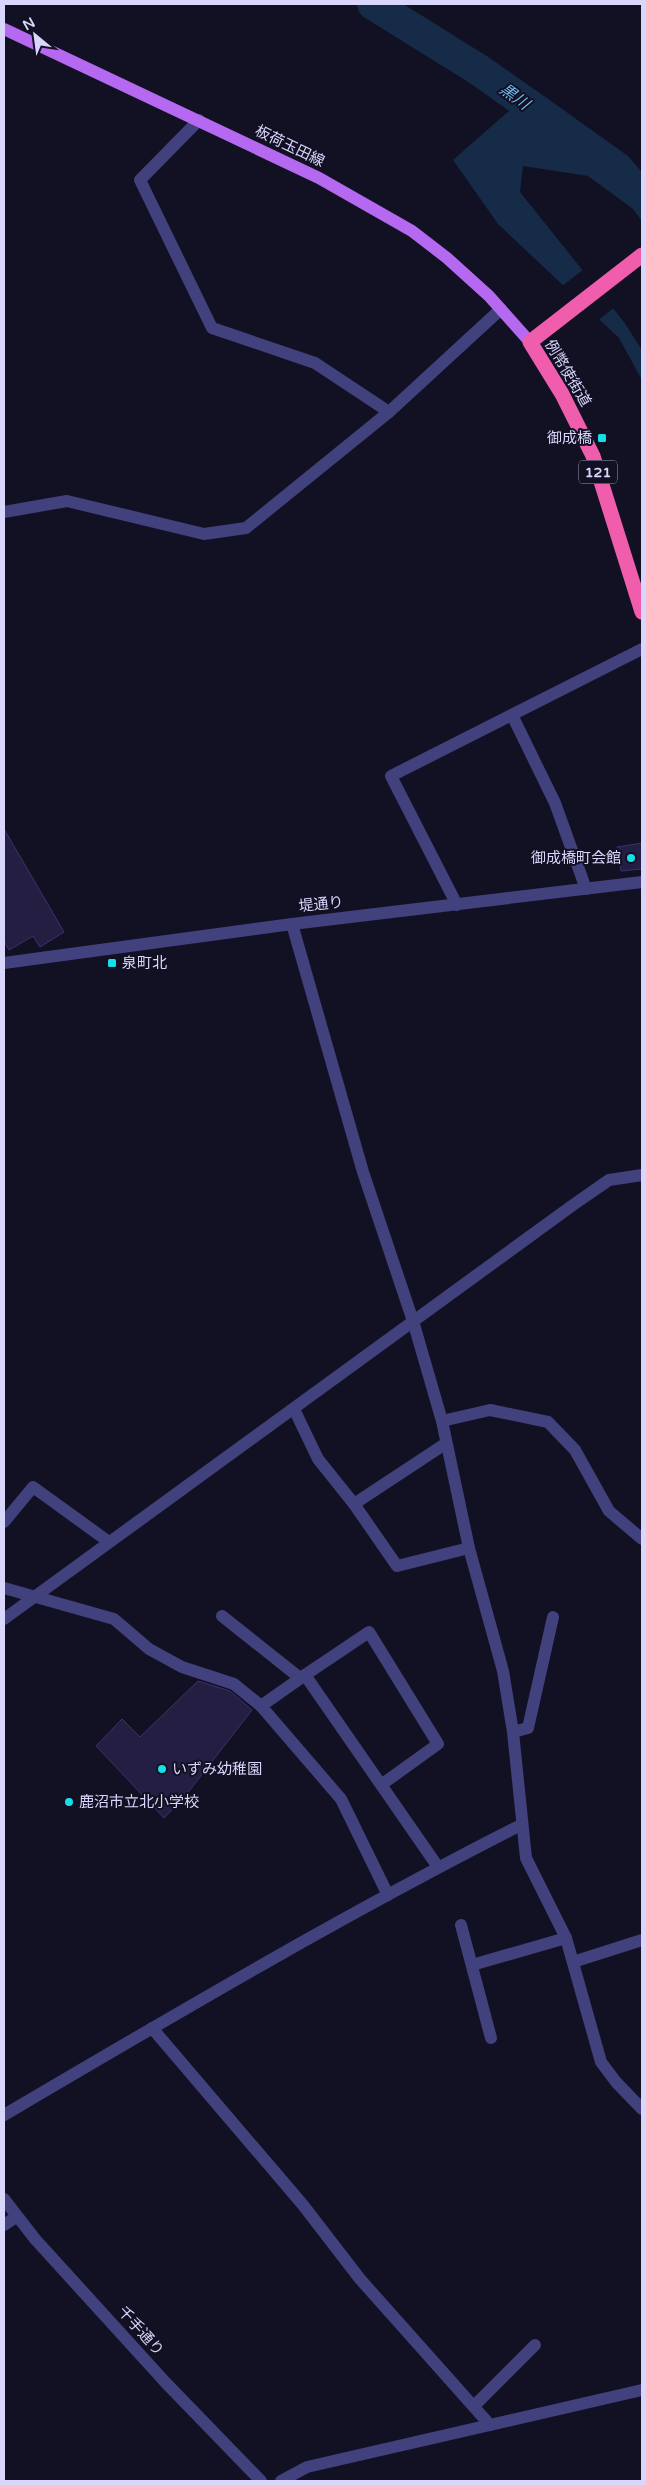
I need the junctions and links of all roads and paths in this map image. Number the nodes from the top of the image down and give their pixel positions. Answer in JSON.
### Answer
{"nodes":[{"id":1,"x":4,"y":29,"type":"edge"},
{"id":2,"x":199,"y":120,"type":"junction"},
{"id":3,"x":642,"y":255,"type":"edge"},
{"id":4,"x":501,"y":309,"type":"junction"},
{"id":5,"x":530,"y":342,"type":"junction"},
{"id":6,"x":389,"y":412,"type":"junction"},
{"id":7,"x":4,"y":512,"type":"edge"},
{"id":8,"x":642,"y":612,"type":"edge"},
{"id":9,"x":642,"y":649,"type":"edge"},
{"id":10,"x":512,"y":715,"type":"junction"},
{"id":11,"x":642,"y":882,"type":"edge"},
{"id":12,"x":586,"y":889,"type":"junction"},
{"id":13,"x":457,"y":905,"type":"junction"},
{"id":14,"x":292,"y":924,"type":"junction"},
{"id":15,"x":4,"y":963,"type":"edge"},
{"id":16,"x":642,"y":1174,"type":"edge"},
{"id":17,"x":413,"y":1321,"type":"junction"},
{"id":18,"x":294,"y":1409,"type":"junction"},
{"id":19,"x":442,"y":1420,"type":"junction"},
{"id":20,"x":445,"y":1444,"type":"junction"},
{"id":21,"x":354,"y":1504,"type":"junction"},
{"id":22,"x":4,"y":1522,"type":"edge"},
{"id":23,"x":642,"y":1539,"type":"edge"},
{"id":24,"x":109,"y":1542,"type":"junction"},
{"id":25,"x":469,"y":1548,"type":"junction"},
{"id":26,"x":4,"y":1588,"type":"edge"},
{"id":27,"x":35,"y":1596,"type":"junction"},
{"id":28,"x":222,"y":1616,"type":"dead end"},
{"id":29,"x":553,"y":1617,"type":"dead end"},
{"id":30,"x":4,"y":1619,"type":"edge"},
{"id":31,"x":302,"y":1677,"type":"junction"},
{"id":32,"x":261,"y":1706,"type":"junction"},
{"id":33,"x":514,"y":1732,"type":"junction"},
{"id":34,"x":381,"y":1785,"type":"junction"},
{"id":35,"x":521,"y":1825,"type":"junction"},
{"id":36,"x":438,"y":1867,"type":"junction"},
{"id":37,"x":388,"y":1895,"type":"junction"},
{"id":38,"x":461,"y":1925,"type":"dead end"},
{"id":39,"x":566,"y":1938,"type":"junction"},
{"id":40,"x":642,"y":1940,"type":"edge"},
{"id":41,"x":574,"y":1962,"type":"junction"},
{"id":42,"x":472,"y":1965,"type":"junction"},
{"id":43,"x":152,"y":2028,"type":"junction"},
{"id":44,"x":491,"y":2038,"type":"dead end"},
{"id":45,"x":642,"y":2109,"type":"edge"},
{"id":46,"x":4,"y":2115,"type":"edge"},
{"id":47,"x":4,"y":2199,"type":"edge"},
{"id":48,"x":16,"y":2217,"type":"junction"},
{"id":49,"x":4,"y":2225,"type":"edge"},
{"id":50,"x":535,"y":2345,"type":"dead end"},
{"id":51,"x":642,"y":2390,"type":"edge"},
{"id":52,"x":474,"y":2406,"type":"junction"},
{"id":53,"x":490,"y":2425,"type":"junction"},
{"id":54,"x":261,"y":2481,"type":"edge"},
{"id":55,"x":281,"y":2481,"type":"edge"}],
"edges":[{"from":1,"to":2,"type":"main road","name":"板荷玉田線"},
{"from":2,"to":4,"type":"main road","name":"板荷玉田線"},
{"from":2,"to":6,"type":"street"},
{"from":3,"to":5,"type":"highway","name":"例幣使街道"},
{"from":4,"to":5,"type":"main road","name":"板荷玉田線"},
{"from":4,"to":6,"type":"street"},
{"from":5,"to":8,"type":"highway","name":"例幣使街道","number":"121"},
{"from":6,"to":7,"type":"street"},
{"from":9,"to":10,"type":"street"},
{"from":10,"to":12,"type":"street"},
{"from":10,"to":13,"type":"street"},
{"from":11,"to":12,"type":"street","name":"堤通り"},
{"from":12,"to":13,"type":"street","name":"堤通り"},
{"from":13,"to":14,"type":"street","name":"堤通り"},
{"from":14,"to":15,"type":"street","name":"堤通り"},
{"from":14,"to":17,"type":"street"},
{"from":16,"to":17,"type":"street"},
{"from":17,"to":18,"type":"street"},
{"from":17,"to":19,"type":"street"},
{"from":18,"to":21,"type":"street"},
{"from":18,"to":24,"type":"street"},
{"from":19,"to":20,"type":"street"},
{"from":19,"to":23,"type":"street"},
{"from":20,"to":21,"type":"street"},
{"from":20,"to":25,"type":"street"},
{"from":21,"to":25,"type":"street"},
{"from":22,"to":24,"type":"street"},
{"from":24,"to":27,"type":"street"},
{"from":25,"to":33,"type":"street"},
{"from":26,"to":27,"type":"street"},
{"from":27,"to":30,"type":"street"},
{"from":27,"to":32,"type":"street"},
{"from":28,"to":31,"type":"street"},
{"from":29,"to":33,"type":"street"},
{"from":31,"to":32,"type":"street"},
{"from":31,"to":34,"type":"street"},
{"from":31,"to":34,"type":"street"},
{"from":32,"to":37,"type":"street"},
{"from":33,"to":35,"type":"street"},
{"from":34,"to":36,"type":"street"},
{"from":35,"to":36,"type":"street"},
{"from":35,"to":39,"type":"street"},
{"from":36,"to":37,"type":"street"},
{"from":37,"to":43,"type":"street"},
{"from":38,"to":42,"type":"street"},
{"from":39,"to":41,"type":"street"},
{"from":39,"to":42,"type":"street"},
{"from":40,"to":41,"type":"street"},
{"from":41,"to":45,"type":"street"},
{"from":42,"to":44,"type":"street"},
{"from":43,"to":46,"type":"street"},
{"from":43,"to":52,"type":"street"},
{"from":47,"to":48,"type":"street","name":"千手通り"},
{"from":48,"to":49,"type":"street"},
{"from":48,"to":54,"type":"street","name":"千手通り"},
{"from":50,"to":52,"type":"street"},
{"from":51,"to":53,"type":"street"},
{"from":52,"to":53,"type":"street"},
{"from":53,"to":55,"type":"street"}]}
